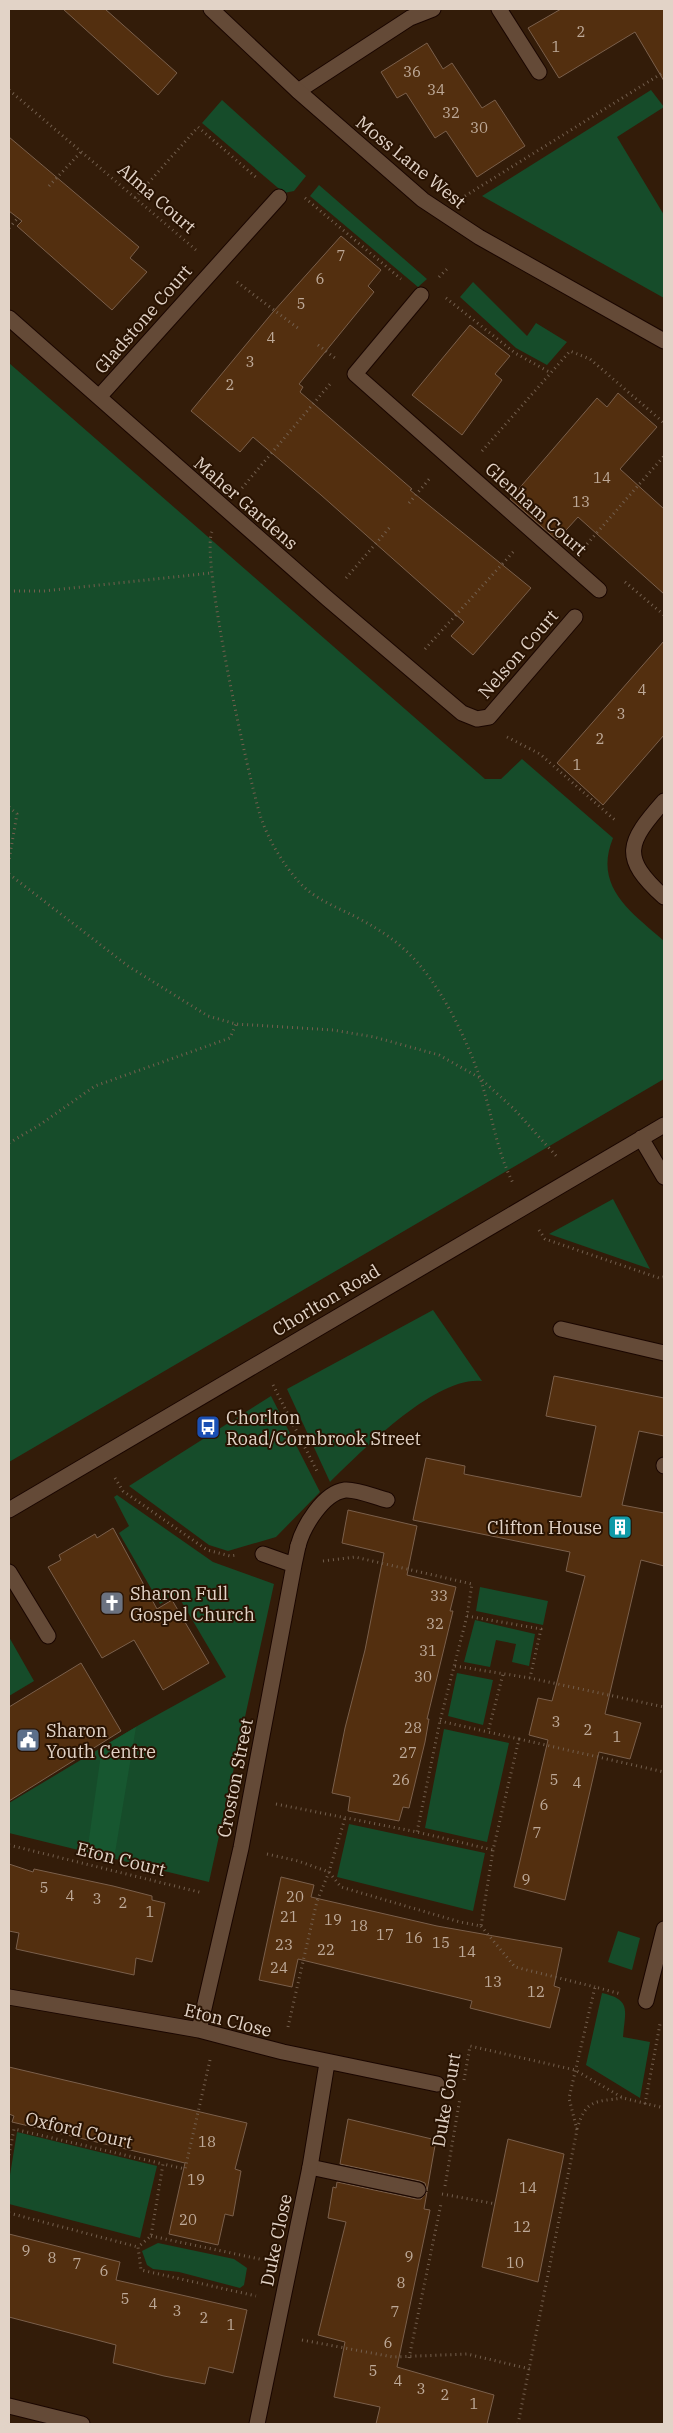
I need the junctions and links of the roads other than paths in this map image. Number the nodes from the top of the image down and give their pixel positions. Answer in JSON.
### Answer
{"nodes":[{"id":1,"x":211,"y":9,"type":"edge"},
{"id":2,"x":433,"y":9,"type":"edge"},
{"id":3,"x":499,"y":9,"type":"edge"},
{"id":4,"x":539,"y":72,"type":"dead end"},
{"id":5,"x":298,"y":91,"type":"junction"},
{"id":6,"x":279,"y":197,"type":"road end"},
{"id":7,"x":421,"y":295,"type":"road end"},
{"id":8,"x":9,"y":318,"type":"edge"},
{"id":9,"x":664,"y":341,"type":"edge"},
{"id":10,"x":99,"y":397,"type":"junction"},
{"id":11,"x":599,"y":590,"type":"dead end"},
{"id":12,"x":575,"y":618,"type":"dead end"},
{"id":13,"x":462,"y":713,"type":"joint"},
{"id":14,"x":664,"y":801,"type":"edge"},
{"id":15,"x":664,"y":897,"type":"edge"},
{"id":16,"x":664,"y":1125,"type":"edge"},
{"id":17,"x":641,"y":1138,"type":"junction"},
{"id":18,"x":664,"y":1177,"type":"edge"},
{"id":19,"x":561,"y":1329,"type":"dead end"},
{"id":20,"x":664,"y":1353,"type":"edge"},
{"id":21,"x":387,"y":1500,"type":"dead end"},
{"id":22,"x":9,"y":1510,"type":"edge"},
{"id":23,"x":263,"y":1554,"type":"road end"},
{"id":24,"x":294,"y":1565,"type":"junction"},
{"id":25,"x":9,"y":1572,"type":"edge"},
{"id":26,"x":48,"y":1636,"type":"dead end"},
{"id":27,"x":664,"y":1929,"type":"edge"},
{"id":28,"x":9,"y":1997,"type":"edge"},
{"id":29,"x":646,"y":2001,"type":"road end"},
{"id":30,"x":199,"y":2030,"type":"junction"},
{"id":31,"x":327,"y":2063,"type":"junction"},
{"id":32,"x":437,"y":2084,"type":"dead end"},
{"id":33,"x":310,"y":2167,"type":"junction"},
{"id":34,"x":418,"y":2190,"type":"road end"},
{"id":35,"x":9,"y":2406,"type":"edge"},
{"id":36,"x":82,"y":2424,"type":"edge"},
{"id":37,"x":257,"y":2424,"type":"edge"}],
"edges":[{"from":1,"to":5,"type":"street","name":"Moss Lane West"},
{"from":2,"to":5,"type":"street"},
{"from":3,"to":4,"type":"street"},
{"from":5,"to":9,"type":"street","name":"Moss Lane West"},
{"from":6,"to":10,"type":"street","name":"Gladstone Court"},
{"from":7,"to":11,"type":"street","name":"Glenham Court"},
{"from":8,"to":10,"type":"street","name":"Maher Gardens"},
{"from":10,"to":13,"type":"street","name":"Maher Gardens"},
{"from":12,"to":13,"type":"street","name":"Nelson Court"},
{"from":14,"to":15,"type":"street"},
{"from":16,"to":17,"type":"street","name":"Chorlton Road"},
{"from":17,"to":18,"type":"street"},
{"from":17,"to":22,"type":"street","name":"Chorlton Road"},
{"from":19,"to":20,"type":"street"},
{"from":21,"to":24,"type":"street","name":"Croston Street"},
{"from":23,"to":24,"type":"street"},
{"from":24,"to":30,"type":"street","name":"Croston Street"},
{"from":25,"to":26,"type":"street"},
{"from":27,"to":29,"type":"street"},
{"from":28,"to":30,"type":"street","name":"Eton Close"},
{"from":30,"to":31,"type":"street","name":"Eton Close"},
{"from":31,"to":32,"type":"street","name":"Eton Close"},
{"from":31,"to":33,"type":"street","name":"Duke Close"},
{"from":33,"to":34,"type":"street"},
{"from":33,"to":37,"type":"street","name":"Duke Close"},
{"from":35,"to":36,"type":"street"}]}
